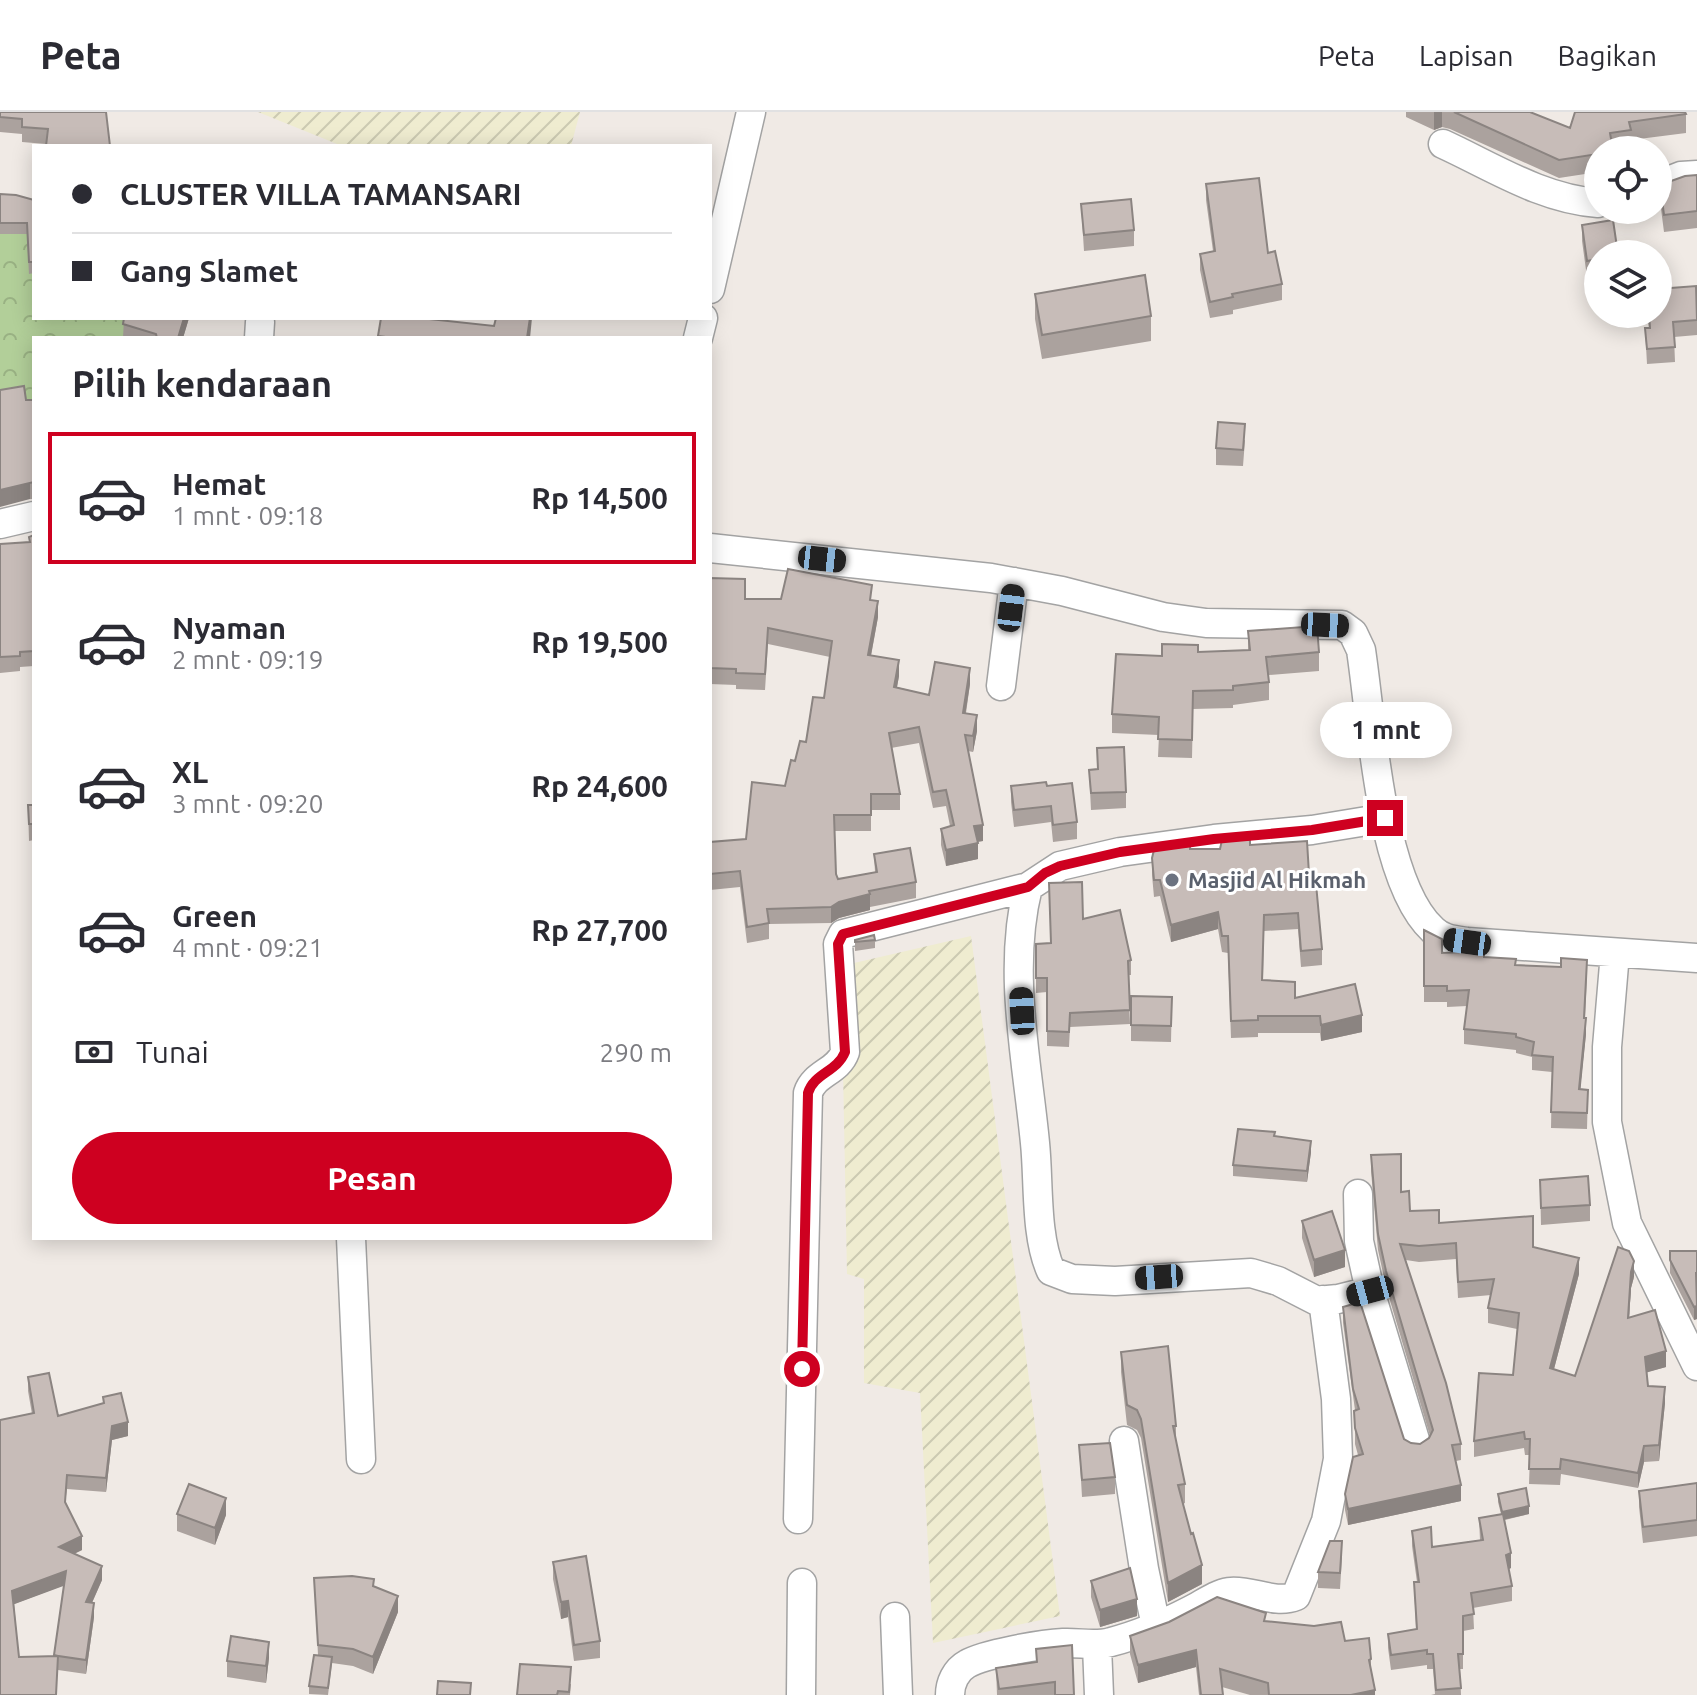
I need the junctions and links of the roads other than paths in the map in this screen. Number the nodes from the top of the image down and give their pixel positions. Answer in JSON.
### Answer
{"nodes":[{"id":1,"x":751,"y":112,"type":"edge"},
{"id":2,"x":1443,"y":144,"type":"dead end"},
{"id":3,"x":1697,"y":175,"type":"edge"},
{"id":4,"x":1672,"y":180,"type":"edge"},
{"id":5,"x":1584,"y":202,"type":"edge"},
{"id":6,"x":712,"y":280,"type":"edge"},
{"id":7,"x":32,"y":516,"type":"edge"},
{"id":8,"x":0,"y":524,"type":"edge"},
{"id":9,"x":712,"y":548,"type":"edge"},
{"id":10,"x":1014,"y":582,"type":"junction"},
{"id":11,"x":1001,"y":686,"type":"dead end"},
{"id":12,"x":1385,"y":818,"type":"junction"},
{"id":13,"x":1028,"y":887,"type":"junction"},
{"id":14,"x":1615,"y":953,"type":"junction"},
{"id":15,"x":1697,"y":958,"type":"edge"},
{"id":16,"x":1358,"y":1194,"type":"dead end"},
{"id":17,"x":351,"y":1240,"type":"edge"},
{"id":18,"x":1370,"y":1291,"type":"junction"},
{"id":19,"x":1323,"y":1300,"type":"junction"},
{"id":20,"x":1697,"y":1366,"type":"edge"},
{"id":21,"x":1124,"y":1441,"type":"dead end"},
{"id":22,"x":1416,"y":1443,"type":"edge"},
{"id":23,"x":361,"y":1459,"type":"dead end"},
{"id":24,"x":798,"y":1519,"type":"dead end"},
{"id":25,"x":802,"y":1583,"type":"dead end"},
{"id":26,"x":895,"y":1617,"type":"dead end"},
{"id":27,"x":1156,"y":1626,"type":"junction"},
{"id":28,"x":1097,"y":1646,"type":"junction"},
{"id":29,"x":801,"y":1695,"type":"edge"},
{"id":30,"x":898,"y":1695,"type":"edge"},
{"id":31,"x":950,"y":1695,"type":"edge"},
{"id":32,"x":1099,"y":1695,"type":"edge"}],
"edges":[{"from":1,"to":6,"type":"street"},
{"from":2,"to":5,"type":"street"},
{"from":3,"to":4,"type":"street"},
{"from":7,"to":8,"type":"street"},
{"from":9,"to":10,"type":"street"},
{"from":10,"to":11,"type":"street"},
{"from":10,"to":12,"type":"street"},
{"from":12,"to":13,"type":"street"},
{"from":12,"to":14,"type":"street"},
{"from":13,"to":19,"type":"street"},
{"from":13,"to":24,"type":"street"},
{"from":14,"to":15,"type":"street"},
{"from":14,"to":20,"type":"street"},
{"from":16,"to":18,"type":"street"},
{"from":17,"to":23,"type":"street"},
{"from":18,"to":19,"type":"street"},
{"from":18,"to":22,"type":"street"},
{"from":19,"to":27,"type":"street"},
{"from":21,"to":27,"type":"street"},
{"from":25,"to":29,"type":"street"},
{"from":26,"to":30,"type":"street"},
{"from":27,"to":28,"type":"street"},
{"from":28,"to":31,"type":"street"},
{"from":28,"to":32,"type":"street"}]}
